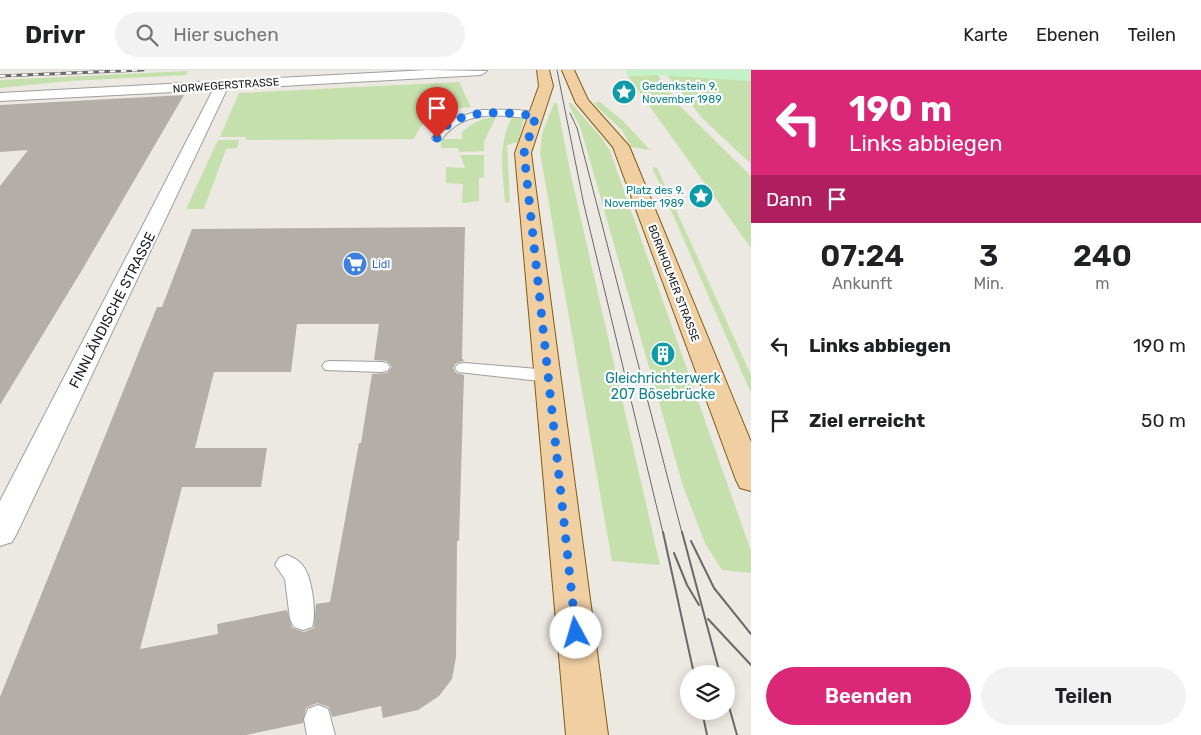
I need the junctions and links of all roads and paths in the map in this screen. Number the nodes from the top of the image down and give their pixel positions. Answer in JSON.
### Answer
{"nodes":[{"id":1,"x":543,"y":70,"type":"edge"},
{"id":2,"x":568,"y":70,"type":"edge"},
{"id":3,"x":481,"y":71,"type":"dead end"},
{"id":4,"x":222,"y":86,"type":"junction"},
{"id":5,"x":0,"y":97,"type":"edge"},
{"id":6,"x":536,"y":116,"type":"junction"},
{"id":7,"x":437,"y":138,"type":"dead end"},
{"id":8,"x":331,"y":366,"type":"dead end"},
{"id":9,"x":381,"y":367,"type":"dead end"},
{"id":10,"x":464,"y":368,"type":"dead end"},
{"id":11,"x":549,"y":376,"type":"junction"},
{"id":12,"x":751,"y":480,"type":"edge"},
{"id":13,"x":0,"y":533,"type":"edge"},
{"id":14,"x":286,"y":565,"type":"dead end"},
{"id":15,"x":303,"y":619,"type":"dead end"},
{"id":16,"x":587,"y":735,"type":"edge"}],
"edges":[{"from":1,"to":6,"type":"main road"},
{"from":2,"to":12,"type":"main road","name":"BORNHOLMER STRASSE"},
{"from":3,"to":4,"type":"street","name":"NORWEGERSTRASSE"},
{"from":4,"to":5,"type":"street","name":"NORWEGERSTRASSE"},
{"from":4,"to":13,"type":"street","name":"FINNLÄNDISCHE STRASSE"},
{"from":6,"to":7,"type":"lane"},
{"from":6,"to":11,"type":"main road"},
{"from":8,"to":9,"type":"lane"},
{"from":10,"to":11,"type":"lane"},
{"from":11,"to":16,"type":"main road"},
{"from":14,"to":15,"type":"lane"}]}
